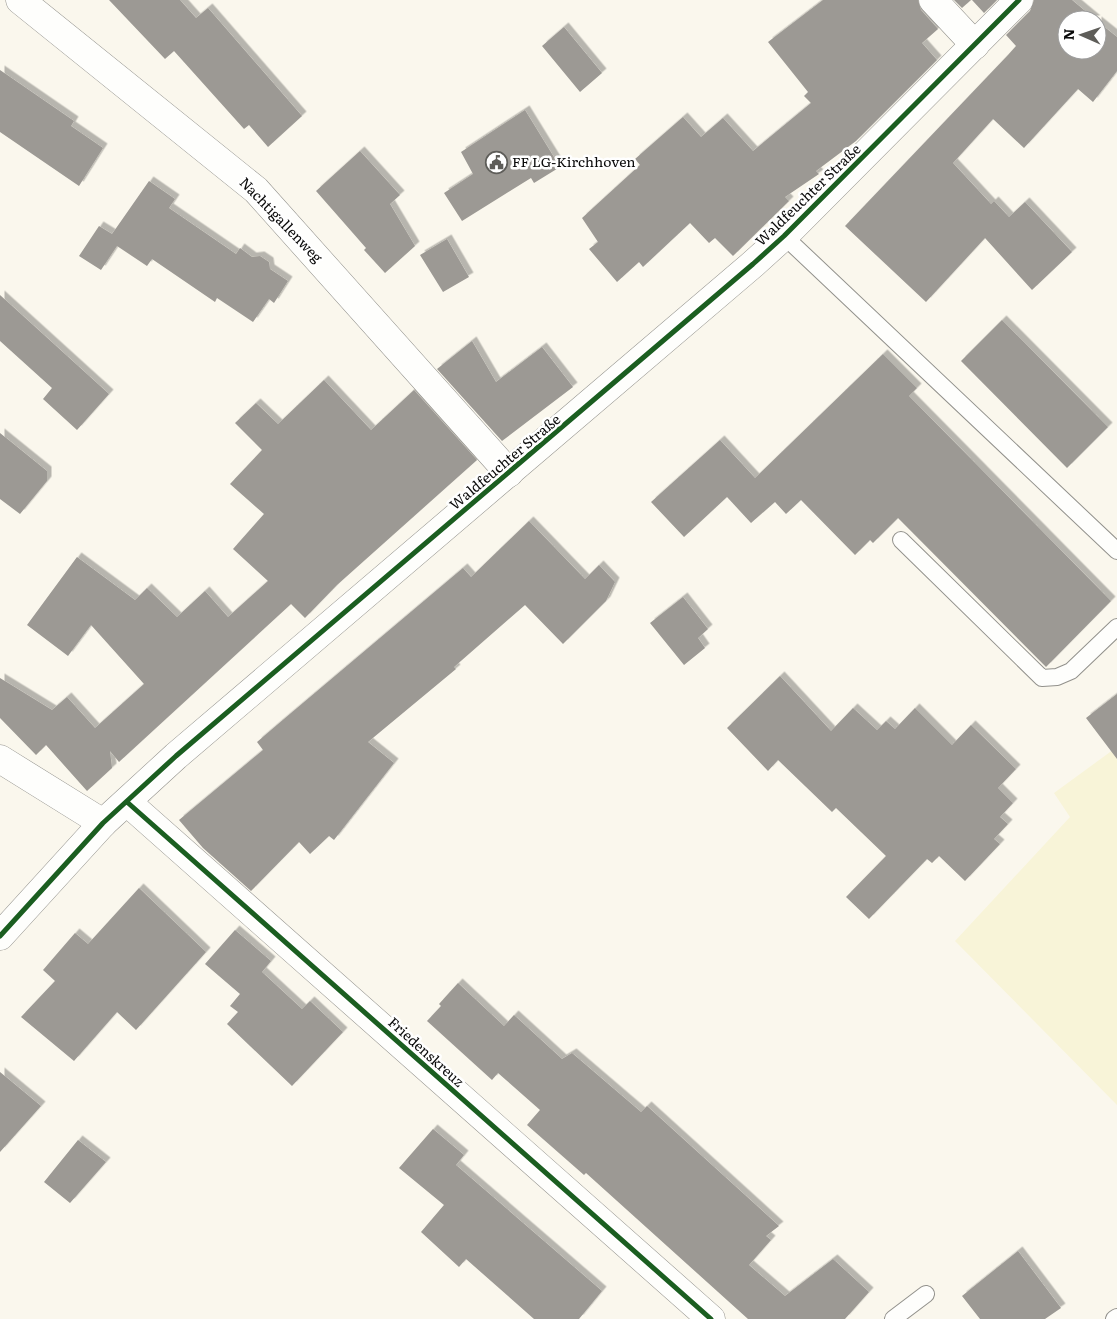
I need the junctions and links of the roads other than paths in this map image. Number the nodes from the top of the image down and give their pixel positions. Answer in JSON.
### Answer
{"nodes":[{"id":1,"x":20,"y":0,"type":"edge"},
{"id":2,"x":933,"y":0,"type":"edge"},
{"id":3,"x":1019,"y":0,"type":"edge"},
{"id":4,"x":975,"y":45,"type":"junction"},
{"id":5,"x":784,"y":236,"type":"junction"},
{"id":6,"x":509,"y":473,"type":"junction"},
{"id":7,"x":901,"y":540,"type":"dead end"},
{"id":8,"x":1117,"y":551,"type":"edge"},
{"id":9,"x":1117,"y":627,"type":"edge"},
{"id":10,"x":0,"y":759,"type":"edge"},
{"id":11,"x":127,"y":802,"type":"junction"},
{"id":12,"x":103,"y":823,"type":"junction"},
{"id":13,"x":0,"y":936,"type":"edge"},
{"id":14,"x":926,"y":1294,"type":"dead end"},
{"id":15,"x":711,"y":1319,"type":"edge"},
{"id":16,"x":892,"y":1319,"type":"edge"}],
"edges":[{"from":1,"to":6,"type":"street","name":"Nachtigallenweg"},
{"from":2,"to":4,"type":"street"},
{"from":3,"to":4,"type":"street","name":"Waldfeuchter Straße"},
{"from":4,"to":5,"type":"street","name":"Waldfeuchter Straße"},
{"from":5,"to":6,"type":"street","name":"Waldfeuchter Straße"},
{"from":5,"to":8,"type":"lane","name":"Waldfeuchter Straße"},
{"from":6,"to":11,"type":"street","name":"Waldfeuchter Straße"},
{"from":7,"to":9,"type":"lane"},
{"from":10,"to":12,"type":"street"},
{"from":11,"to":12,"type":"street","name":"Waldfeuchter Straße"},
{"from":11,"to":15,"type":"street","name":"Friedenskreuz"},
{"from":12,"to":13,"type":"street","name":"Waldfeuchter Straße"},
{"from":14,"to":16,"type":"lane"}]}
